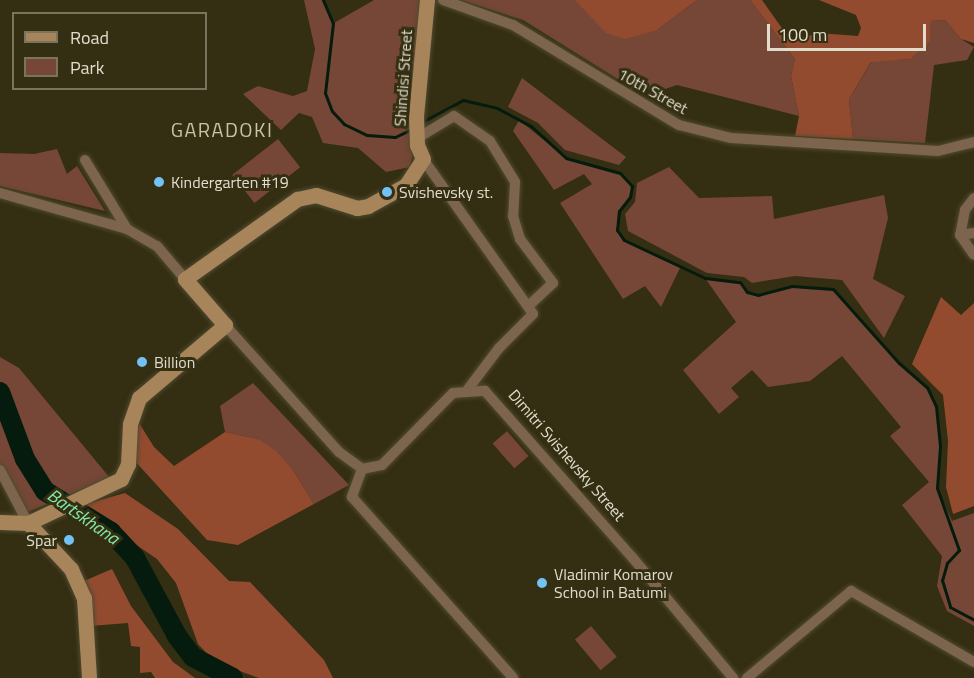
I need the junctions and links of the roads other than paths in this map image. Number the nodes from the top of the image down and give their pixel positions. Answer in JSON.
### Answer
{"nodes":[{"id":1,"x":427,"y":0,"type":"edge"},
{"id":2,"x":443,"y":0,"type":"edge"},
{"id":3,"x":416,"y":129,"type":"junction"},
{"id":4,"x":974,"y":142,"type":"edge"},
{"id":5,"x":423,"y":159,"type":"junction"},
{"id":6,"x":85,"y":160,"type":"dead end"},
{"id":7,"x":0,"y":193,"type":"edge"},
{"id":8,"x":974,"y":198,"type":"edge"},
{"id":9,"x":127,"y":229,"type":"junction"},
{"id":10,"x":974,"y":233,"type":"edge"},
{"id":11,"x":960,"y":235,"type":"junction"},
{"id":12,"x":974,"y":255,"type":"edge"},
{"id":13,"x":185,"y":279,"type":"junction"},
{"id":14,"x":529,"y":306,"type":"junction"},
{"id":15,"x":225,"y":325,"type":"junction"},
{"id":16,"x":468,"y":389,"type":"junction"},
{"id":17,"x":362,"y":469,"type":"junction"},
{"id":18,"x":0,"y":470,"type":"edge"},
{"id":19,"x":0,"y":522,"type":"edge"},
{"id":20,"x":28,"y":523,"type":"junction"},
{"id":21,"x":974,"y":662,"type":"edge"},
{"id":22,"x":89,"y":678,"type":"edge"},
{"id":23,"x":513,"y":678,"type":"edge"},
{"id":24,"x":733,"y":678,"type":"edge"},
{"id":25,"x":747,"y":678,"type":"edge"}],
"edges":[{"from":1,"to":3,"type":"street","name":"Shindisi Street"},
{"from":2,"to":4,"type":"street","name":"10th Street"},
{"from":3,"to":5,"type":"street","name":"Shindisi Street"},
{"from":3,"to":14,"type":"street"},
{"from":5,"to":13,"type":"street"},
{"from":5,"to":14,"type":"street"},
{"from":6,"to":9,"type":"street"},
{"from":7,"to":9,"type":"street"},
{"from":8,"to":11,"type":"street"},
{"from":9,"to":13,"type":"street"},
{"from":10,"to":11,"type":"street"},
{"from":11,"to":12,"type":"street"},
{"from":13,"to":15,"type":"street"},
{"from":14,"to":16,"type":"street"},
{"from":15,"to":17,"type":"street"},
{"from":15,"to":20,"type":"street"},
{"from":16,"to":17,"type":"street"},
{"from":16,"to":24,"type":"street","name":"Dimitri Svishevsky Street"},
{"from":17,"to":23,"type":"street"},
{"from":18,"to":20,"type":"street"},
{"from":19,"to":20,"type":"street"},
{"from":20,"to":22,"type":"street"},
{"from":21,"to":25,"type":"street"}]}
